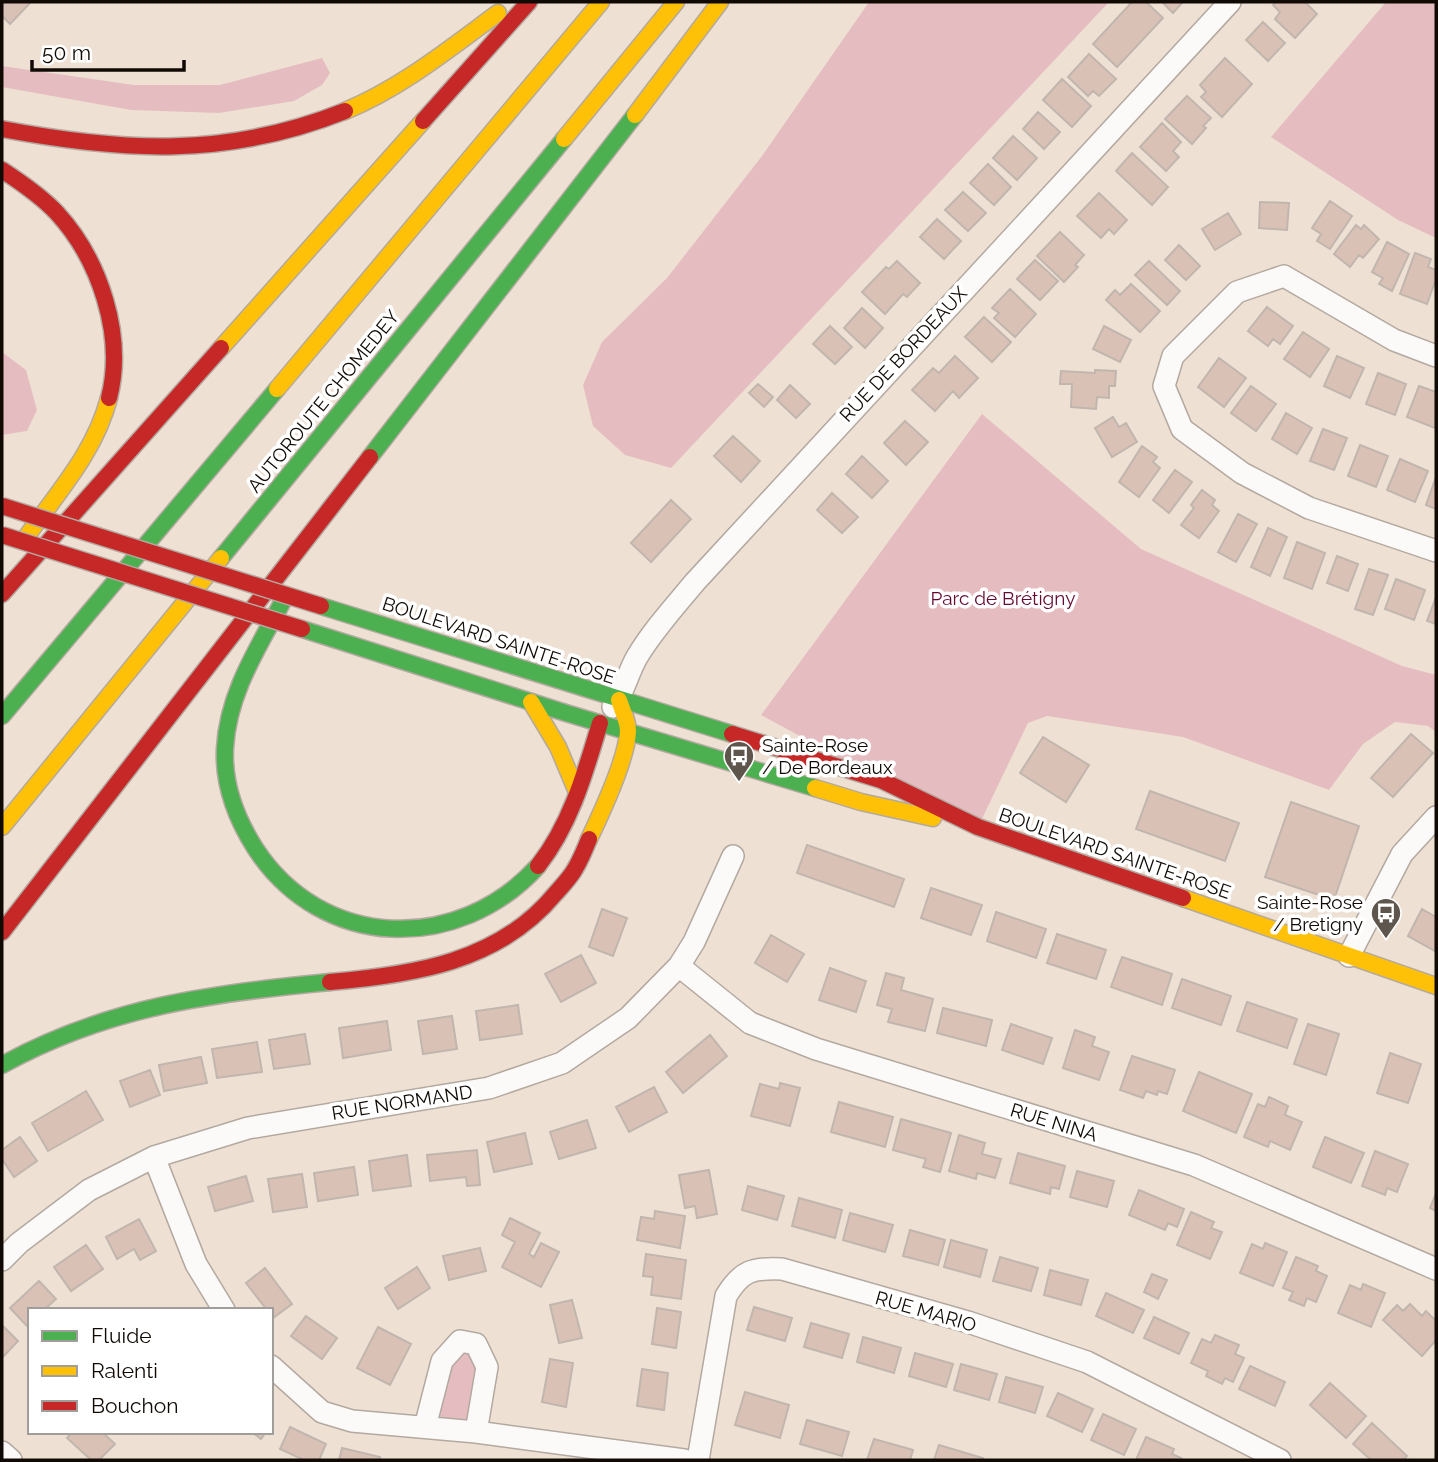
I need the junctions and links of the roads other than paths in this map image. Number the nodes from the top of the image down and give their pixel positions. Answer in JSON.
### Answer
{"nodes":[{"id":1,"x":513,"y":2,"type":"edge"},
{"id":2,"x":529,"y":2,"type":"edge"},
{"id":3,"x":601,"y":2,"type":"edge"},
{"id":4,"x":676,"y":2,"type":"edge"},
{"id":5,"x":720,"y":2,"type":"edge"},
{"id":6,"x":1230,"y":2,"type":"edge"},
{"id":7,"x":2,"y":129,"type":"edge"},
{"id":8,"x":2,"y":170,"type":"edge"},
{"id":9,"x":1436,"y":356,"type":"edge"},
{"id":10,"x":2,"y":506,"type":"edge"},
{"id":11,"x":329,"y":509,"type":"junction"},
{"id":12,"x":2,"y":535,"type":"edge"},
{"id":13,"x":1436,"y":551,"type":"edge"},
{"id":14,"x":2,"y":575,"type":"edge"},
{"id":15,"x":2,"y":594,"type":"edge"},
{"id":16,"x":619,"y":700,"type":"junction"},
{"id":17,"x":531,"y":702,"type":"junction"},
{"id":18,"x":2,"y":716,"type":"edge"},
{"id":19,"x":600,"y":723,"type":"junction"},
{"id":20,"x":629,"y":732,"type":"junction"},
{"id":21,"x":577,"y":792,"type":"junction"},
{"id":22,"x":1436,"y":817,"type":"edge"},
{"id":23,"x":2,"y":827,"type":"edge"},
{"id":24,"x":978,"y":827,"type":"junction"},
{"id":25,"x":733,"y":856,"type":"dead end"},
{"id":26,"x":2,"y":932,"type":"edge"},
{"id":27,"x":1349,"y":956,"type":"junction"},
{"id":28,"x":679,"y":966,"type":"junction"},
{"id":29,"x":1436,"y":986,"type":"edge"},
{"id":30,"x":2,"y":1065,"type":"edge"},
{"id":31,"x":154,"y":1157,"type":"junction"},
{"id":32,"x":2,"y":1260,"type":"edge"},
{"id":33,"x":1436,"y":1269,"type":"edge"},
{"id":34,"x":223,"y":1308,"type":"edge"},
{"id":35,"x":273,"y":1368,"type":"edge"},
{"id":36,"x":425,"y":1427,"type":"junction"},
{"id":37,"x":476,"y":1432,"type":"junction"},
{"id":38,"x":2,"y":1452,"type":"edge"},
{"id":39,"x":11,"y":1460,"type":"edge"},
{"id":40,"x":684,"y":1460,"type":"edge"},
{"id":41,"x":698,"y":1460,"type":"edge"},
{"id":42,"x":1280,"y":1460,"type":"edge"}],
"edges":[{"from":1,"to":7,"type":"main road"},
{"from":2,"to":15,"type":"main road"},
{"from":3,"to":18,"type":"main road"},
{"from":4,"to":23,"type":"main road","name":"AUTOROUTE CHOMEDEY"},
{"from":5,"to":11,"type":"main road"},
{"from":6,"to":16,"type":"street","name":"RUE DE BORDEAUX"},
{"from":8,"to":14,"type":"main road"},
{"from":9,"to":13,"type":"street"},
{"from":10,"to":16,"type":"main road","name":"BOULEVARD SAINTE-ROSE","bridge":true},
{"from":11,"to":21,"type":"main road"},
{"from":11,"to":26,"type":"main road"},
{"from":12,"to":17,"type":"main road","name":"BOULEVARD SAINTE-ROSE","bridge":true},
{"from":16,"to":19,"type":"street","name":"RUE DE BORDEAUX"},
{"from":16,"to":20,"type":"main road"},
{"from":16,"to":24,"type":"main road","name":"BOULEVARD SAINTE-ROSE"},
{"from":17,"to":19,"type":"main road","name":"BOULEVARD SAINTE-ROSE"},
{"from":17,"to":21,"type":"main road"},
{"from":19,"to":20,"type":"main road","name":"BOULEVARD SAINTE-ROSE"},
{"from":19,"to":21,"type":"main road"},
{"from":20,"to":24,"type":"main road","name":"BOULEVARD SAINTE-ROSE"},
{"from":20,"to":30,"type":"main road"},
{"from":22,"to":27,"type":"street"},
{"from":24,"to":27,"type":"main road","name":"BOULEVARD SAINTE-ROSE"},
{"from":25,"to":28,"type":"street","name":"RUE NORMAND"},
{"from":27,"to":29,"type":"main road","name":"BOULEVARD SAINTE-ROSE"},
{"from":28,"to":31,"type":"street","name":"RUE NORMAND"},
{"from":28,"to":33,"type":"street","name":"RUE NINA"},
{"from":31,"to":32,"type":"street","name":"RUE NORMAND"},
{"from":31,"to":34,"type":"street"},
{"from":35,"to":36,"type":"street"},
{"from":36,"to":37,"type":"street"},
{"from":36,"to":37,"type":"street"},
{"from":37,"to":40,"type":"street"},
{"from":38,"to":39,"type":"street"},
{"from":41,"to":42,"type":"street","name":"RUE MARIO"}]}
